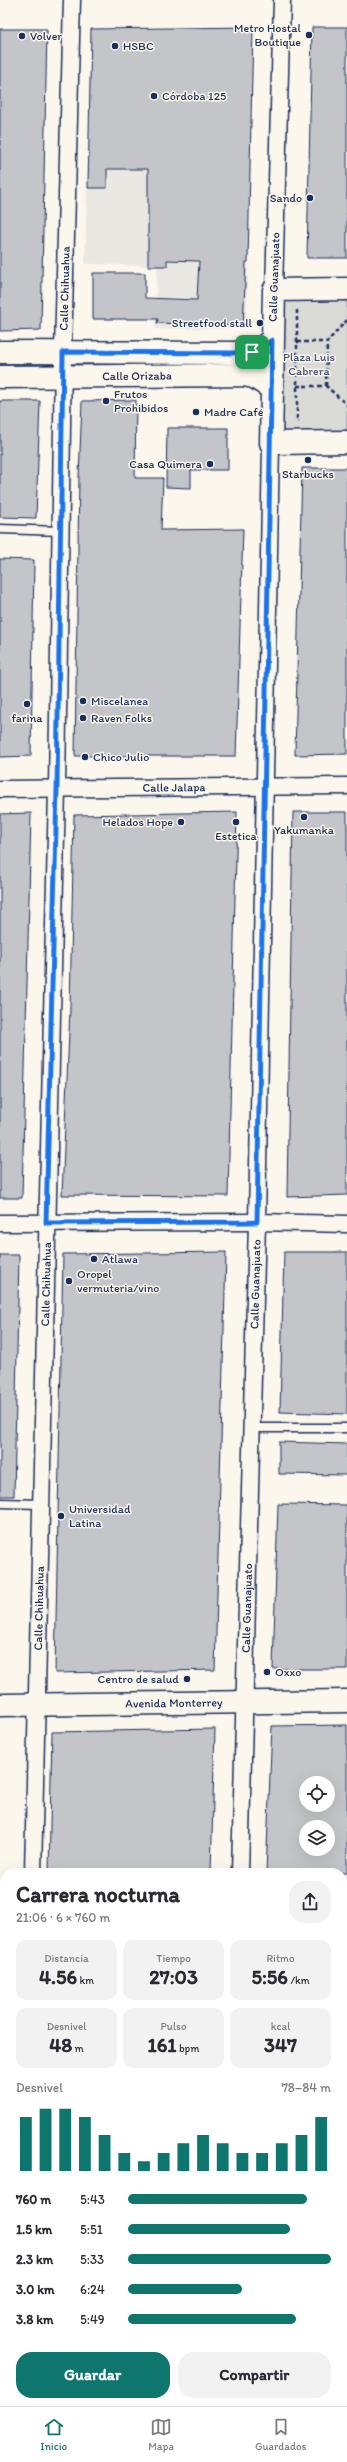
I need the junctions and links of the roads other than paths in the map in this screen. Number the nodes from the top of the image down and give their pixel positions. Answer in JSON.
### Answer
{"nodes":[{"id":1,"x":72,"y":0,"type":"edge"},
{"id":2,"x":282,"y":0,"type":"edge"},
{"id":3,"x":347,"y":289,"type":"edge"},
{"id":4,"x":274,"y":290,"type":"junction"},
{"id":5,"x":272,"y":340,"type":"junction"},
{"id":6,"x":0,"y":352,"type":"edge"},
{"id":7,"x":63,"y":352,"type":"junction"},
{"id":8,"x":63,"y":376,"type":"junction"},
{"id":9,"x":0,"y":377,"type":"edge"},
{"id":10,"x":271,"y":388,"type":"junction"},
{"id":11,"x":347,"y":442,"type":"edge"},
{"id":12,"x":271,"y":443,"type":"junction"},
{"id":13,"x":0,"y":529,"type":"edge"},
{"id":14,"x":61,"y":531,"type":"junction"},
{"id":15,"x":266,"y":786,"type":"junction"},
{"id":16,"x":347,"y":786,"type":"edge"},
{"id":17,"x":0,"y":789,"type":"edge"},
{"id":18,"x":57,"y":789,"type":"junction"},
{"id":19,"x":257,"y":1222,"type":"junction"},
{"id":20,"x":0,"y":1223,"type":"edge"},
{"id":21,"x":46,"y":1223,"type":"junction"},
{"id":22,"x":347,"y":1224,"type":"edge"},
{"id":23,"x":252,"y":1428,"type":"junction"},
{"id":24,"x":347,"y":1428,"type":"edge"},
{"id":25,"x":0,"y":1503,"type":"edge"},
{"id":26,"x":41,"y":1504,"type":"junction"},
{"id":27,"x":347,"y":1701,"type":"edge"},
{"id":28,"x":245,"y":1702,"type":"junction"},
{"id":29,"x":36,"y":1704,"type":"junction"},
{"id":30,"x":0,"y":1705,"type":"edge"},
{"id":31,"x":33,"y":1868,"type":"edge"},
{"id":32,"x":240,"y":1868,"type":"edge"}],
"edges":[{"from":1,"to":7,"type":"street","name":"Calle Chihuahua"},
{"from":2,"to":4,"type":"street","name":"Calle Guanajuato"},
{"from":3,"to":4,"type":"street"},
{"from":4,"to":5,"type":"street","name":"Calle Guanajuato"},
{"from":5,"to":7,"type":"street","name":"Calle Orizaba"},
{"from":5,"to":10,"type":"street","name":"Calle Guanajuato"},
{"from":6,"to":7,"type":"street","name":"Calle Orizaba"},
{"from":7,"to":8,"type":"street","name":"Calle Chihuahua"},
{"from":8,"to":9,"type":"street","name":"Calle Orizaba"},
{"from":8,"to":10,"type":"street","name":"Calle Orizaba"},
{"from":8,"to":14,"type":"street","name":"Calle Chihuahua"},
{"from":10,"to":12,"type":"street","name":"Calle Guanajuato"},
{"from":11,"to":12,"type":"street"},
{"from":12,"to":15,"type":"street","name":"Calle Guanajuato"},
{"from":13,"to":14,"type":"lane"},
{"from":14,"to":18,"type":"street","name":"Calle Chihuahua"},
{"from":15,"to":16,"type":"street","name":"Calle Jalapa"},
{"from":15,"to":18,"type":"street","name":"Calle Jalapa"},
{"from":15,"to":19,"type":"street","name":"Calle Guanajuato"},
{"from":17,"to":18,"type":"street","name":"Calle Jalapa"},
{"from":18,"to":21,"type":"street","name":"Calle Chihuahua"},
{"from":19,"to":21,"type":"street"},
{"from":19,"to":22,"type":"street"},
{"from":19,"to":23,"type":"street","name":"Calle Guanajuato"},
{"from":20,"to":21,"type":"street"},
{"from":21,"to":26,"type":"street","name":"Calle Chihuahua"},
{"from":23,"to":24,"type":"lane"},
{"from":23,"to":28,"type":"street","name":"Calle Guanajuato"},
{"from":25,"to":26,"type":"lane"},
{"from":26,"to":29,"type":"street","name":"Calle Chihuahua"},
{"from":27,"to":28,"type":"street","name":"Avenida Monterrey"},
{"from":28,"to":29,"type":"street","name":"Avenida Monterrey"},
{"from":28,"to":32,"type":"street","name":"Calle Guanajuato"},
{"from":29,"to":30,"type":"street","name":"Avenida Monterrey"},
{"from":29,"to":31,"type":"street","name":"Calle Chihuahua"}]}
